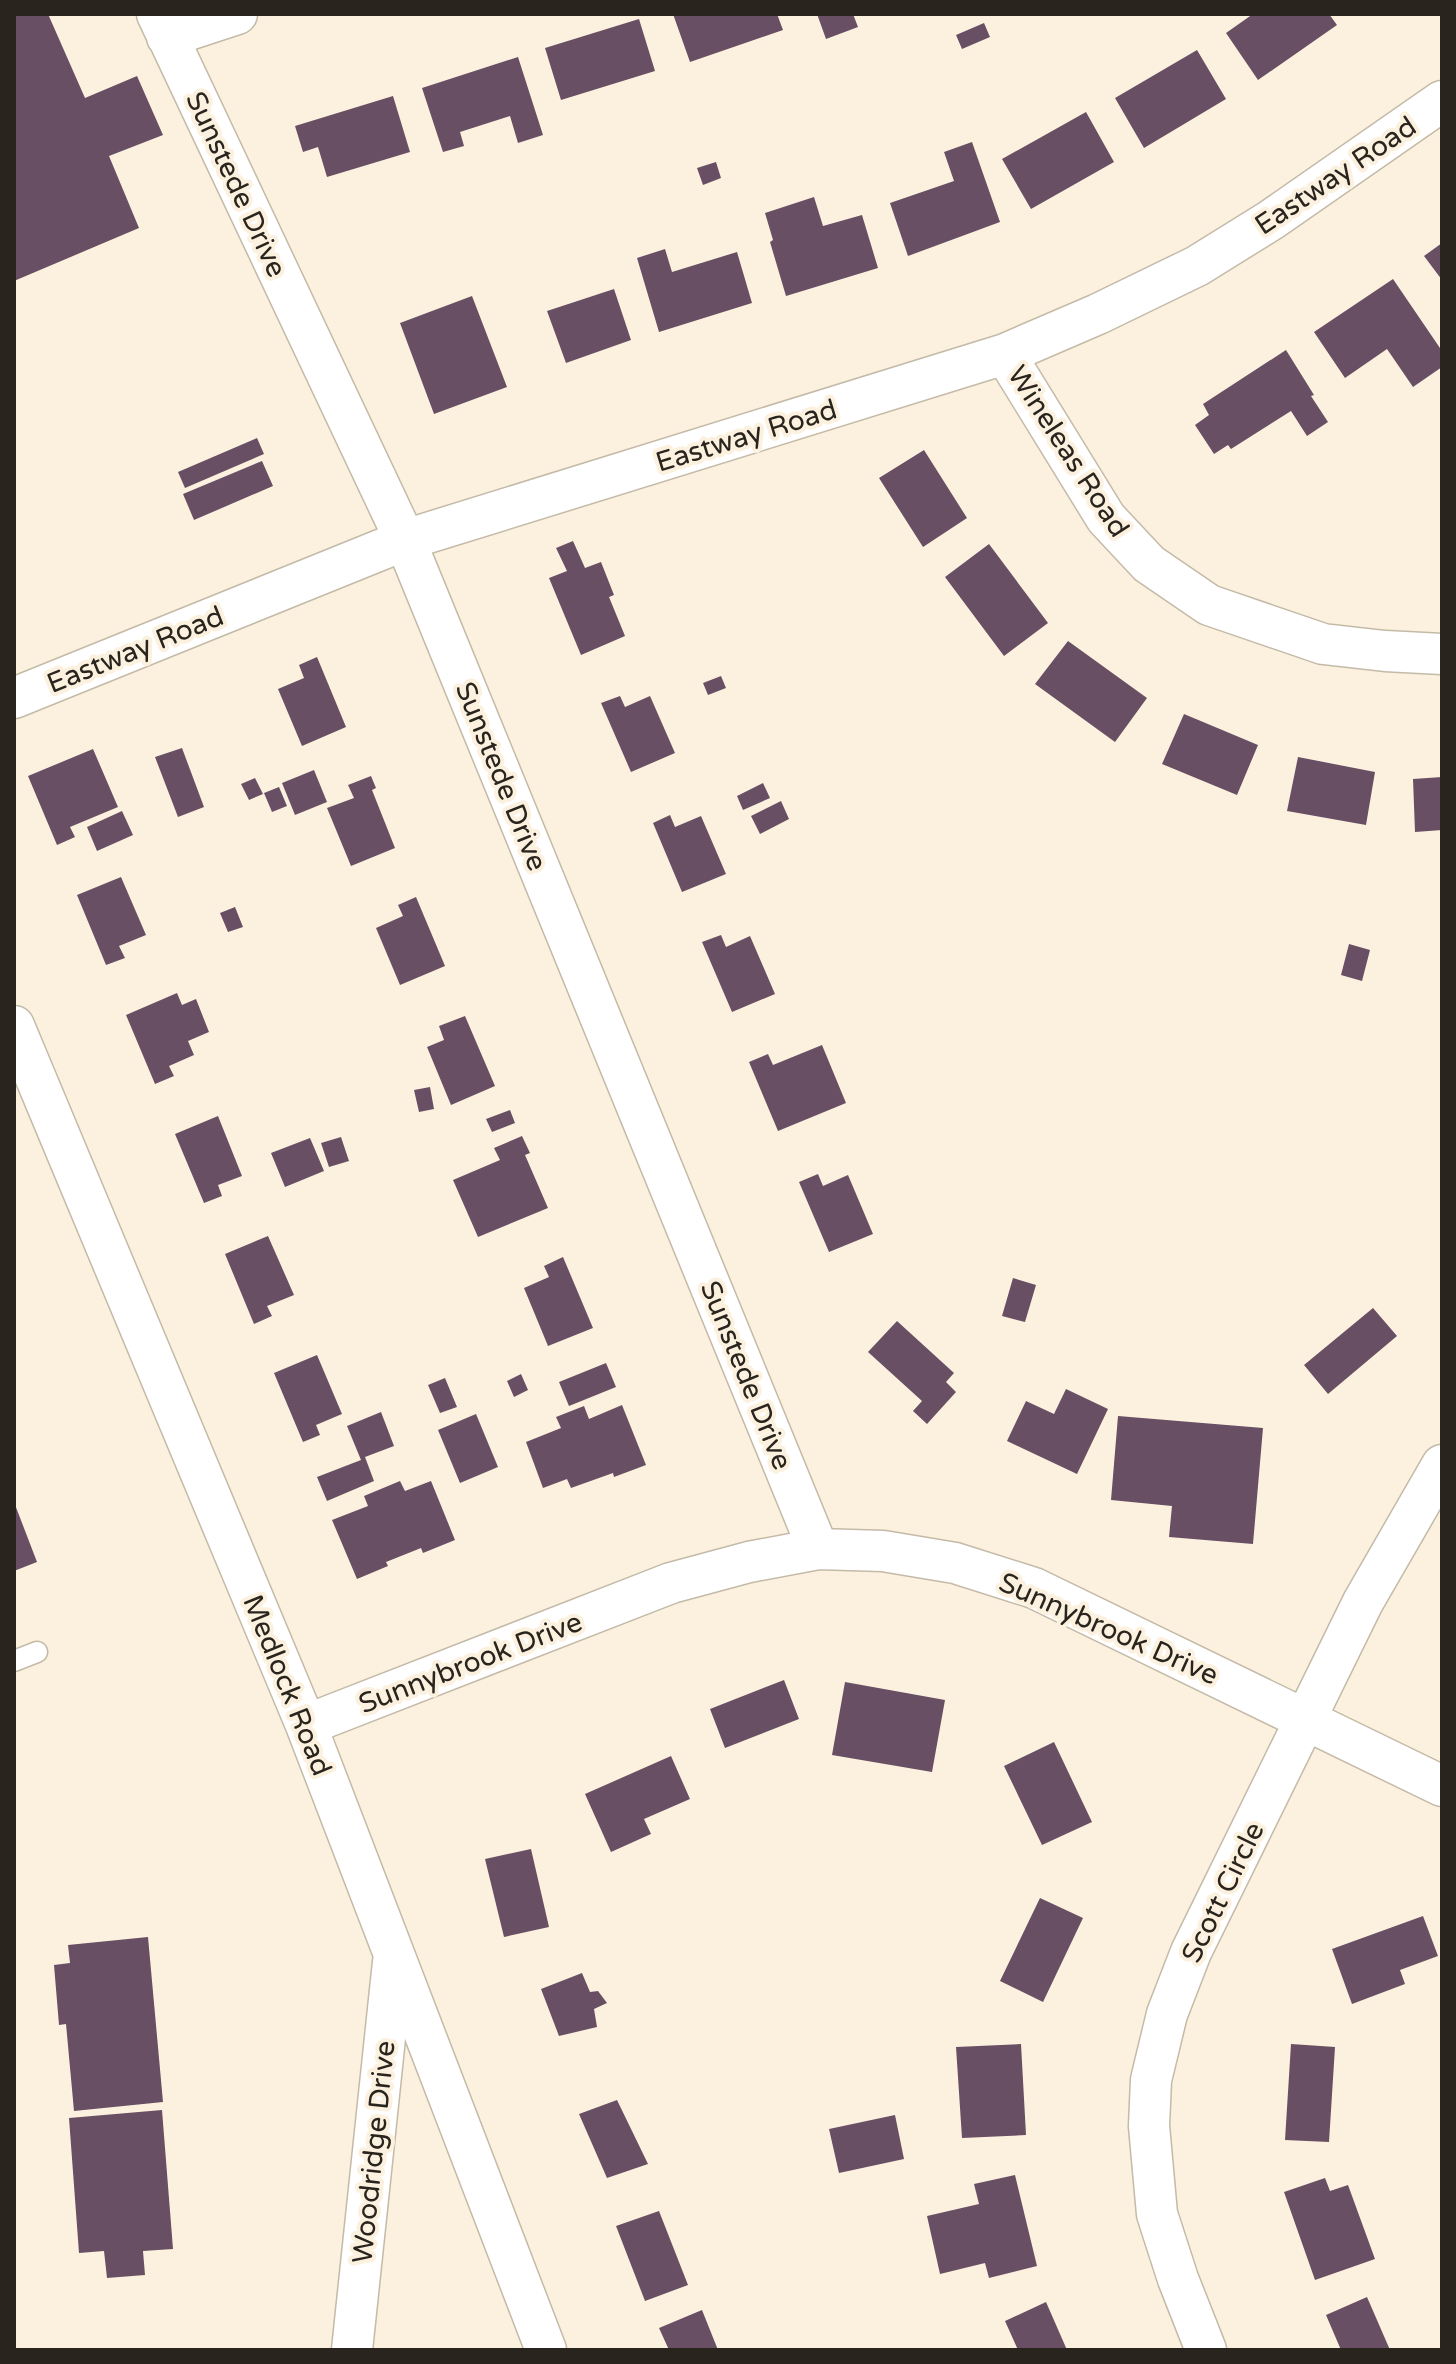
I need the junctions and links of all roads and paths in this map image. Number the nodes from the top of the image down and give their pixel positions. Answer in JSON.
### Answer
{"nodes":[{"id":1,"x":237,"y":14,"type":"edge"},
{"id":2,"x":162,"y":25,"type":"edge"},
{"id":3,"x":1442,"y":101,"type":"edge"},
{"id":4,"x":1005,"y":354,"type":"junction"},
{"id":5,"x":405,"y":540,"type":"junction"},
{"id":6,"x":1442,"y":654,"type":"edge"},
{"id":7,"x":14,"y":698,"type":"edge"},
{"id":8,"x":14,"y":1026,"type":"edge"},
{"id":9,"x":1442,"y":1465,"type":"edge"},
{"id":10,"x":818,"y":1549,"type":"junction"},
{"id":11,"x":37,"y":1652,"type":"dead end"},
{"id":12,"x":14,"y":1661,"type":"edge"},
{"id":13,"x":1306,"y":1720,"type":"junction"},
{"id":14,"x":306,"y":1725,"type":"junction"},
{"id":15,"x":1442,"y":1786,"type":"edge"},
{"id":16,"x":394,"y":1954,"type":"junction"},
{"id":17,"x":352,"y":2350,"type":"edge"},
{"id":18,"x":546,"y":2350,"type":"edge"},
{"id":19,"x":1206,"y":2350,"type":"edge"}],
"edges":[{"from":1,"to":2,"type":"street"},
{"from":2,"to":5,"type":"street","name":"Sunstede Drive"},
{"from":3,"to":4,"type":"street","name":"Eastway Road"},
{"from":4,"to":5,"type":"street","name":"Eastway Road"},
{"from":4,"to":6,"type":"street","name":"Wineleas Road"},
{"from":5,"to":7,"type":"street","name":"Eastway Road"},
{"from":5,"to":10,"type":"street","name":"Sunstede Drive"},
{"from":8,"to":14,"type":"street","name":"Medlock Road"},
{"from":9,"to":13,"type":"street","name":"Scott Circle"},
{"from":10,"to":13,"type":"street","name":"Sunnybrook Drive"},
{"from":10,"to":14,"type":"street","name":"Sunnybrook Drive"},
{"from":11,"to":12,"type":"lane"},
{"from":13,"to":15,"type":"street","name":"Sunnybrook Drive"},
{"from":13,"to":19,"type":"street","name":"Scott Circle"},
{"from":14,"to":16,"type":"street","name":"Medlock Road"},
{"from":16,"to":17,"type":"street","name":"Woodridge Drive"},
{"from":16,"to":18,"type":"street","name":"Medlock Road"}]}
